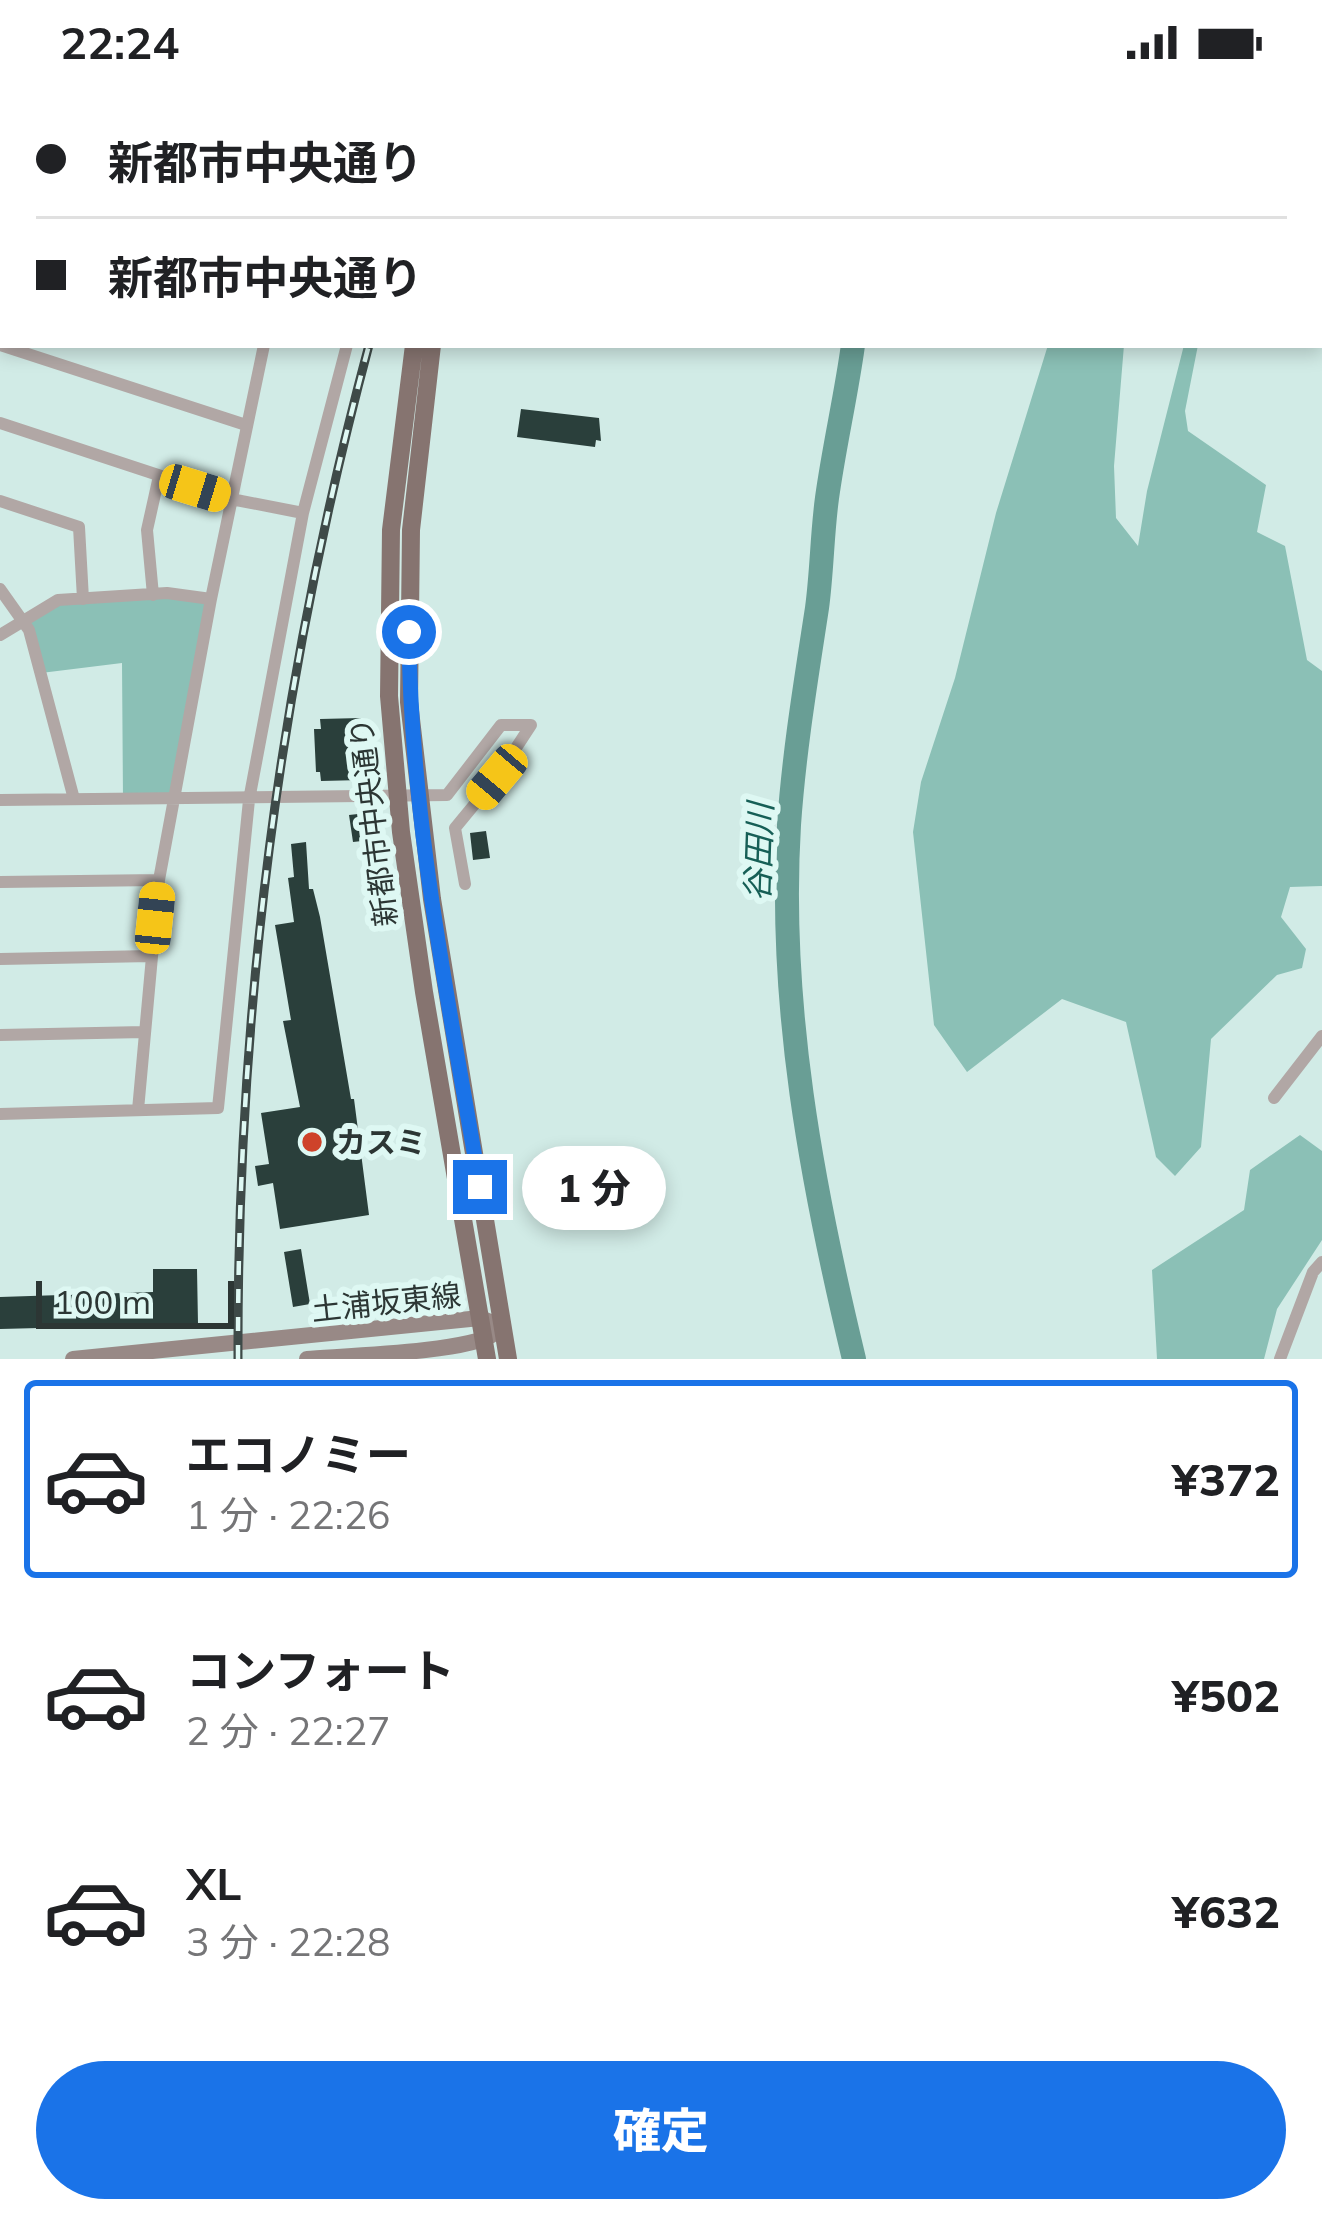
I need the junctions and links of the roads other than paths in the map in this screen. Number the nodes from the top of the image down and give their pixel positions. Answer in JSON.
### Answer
{"nodes":[{"id":1,"x":9,"y":348,"type":"edge"},
{"id":2,"x":264,"y":348,"type":"edge"},
{"id":3,"x":345,"y":348,"type":"edge"},
{"id":4,"x":414,"y":348,"type":"edge"},
{"id":5,"x":431,"y":348,"type":"edge"},
{"id":6,"x":0,"y":423,"type":"edge"},
{"id":7,"x":246,"y":425,"type":"junction"},
{"id":8,"x":159,"y":476,"type":"junction"},
{"id":9,"x":231,"y":499,"type":"junction"},
{"id":10,"x":0,"y":501,"type":"edge"},
{"id":11,"x":303,"y":513,"type":"junction"},
{"id":12,"x":0,"y":589,"type":"edge"},
{"id":13,"x":153,"y":595,"type":"junction"},
{"id":14,"x":83,"y":599,"type":"junction"},
{"id":15,"x":211,"y":599,"type":"junction"},
{"id":16,"x":23,"y":620,"type":"junction"},
{"id":17,"x":0,"y":635,"type":"edge"},
{"id":18,"x":407,"y":796,"type":"junction"},
{"id":19,"x":74,"y":799,"type":"junction"},
{"id":20,"x":175,"y":799,"type":"junction"},
{"id":21,"x":0,"y":800,"type":"edge"},
{"id":22,"x":249,"y":800,"type":"junction"},
{"id":23,"x":159,"y":880,"type":"junction"},
{"id":24,"x":0,"y":882,"type":"edge"},
{"id":25,"x":465,"y":884,"type":"dead end"},
{"id":26,"x":151,"y":956,"type":"junction"},
{"id":27,"x":0,"y":959,"type":"edge"},
{"id":28,"x":144,"y":1032,"type":"junction"},
{"id":29,"x":0,"y":1035,"type":"edge"},
{"id":30,"x":1322,"y":1036,"type":"edge"},
{"id":31,"x":1274,"y":1098,"type":"dead end"},
{"id":32,"x":138,"y":1110,"type":"junction"},
{"id":33,"x":0,"y":1114,"type":"edge"},
{"id":34,"x":1322,"y":1262,"type":"edge"},
{"id":35,"x":480,"y":1318,"type":"junction"},
{"id":36,"x":503,"y":1327,"type":"junction"},
{"id":37,"x":486,"y":1350,"type":"edge"},
{"id":38,"x":73,"y":1359,"type":"edge"},
{"id":39,"x":307,"y":1359,"type":"edge"},
{"id":40,"x":508,"y":1359,"type":"edge"},
{"id":41,"x":1280,"y":1359,"type":"edge"}],
"edges":[{"from":1,"to":7,"type":"street"},
{"from":2,"to":7,"type":"street"},
{"from":3,"to":11,"type":"street"},
{"from":4,"to":18,"type":"main road","name":"新都市中央通り"},
{"from":5,"to":18,"type":"main road","name":"新都市中央通り"},
{"from":6,"to":8,"type":"street"},
{"from":7,"to":9,"type":"street"},
{"from":8,"to":9,"type":"street"},
{"from":8,"to":13,"type":"street"},
{"from":9,"to":11,"type":"street"},
{"from":9,"to":15,"type":"street"},
{"from":10,"to":14,"type":"street"},
{"from":11,"to":22,"type":"street"},
{"from":12,"to":16,"type":"street"},
{"from":13,"to":14,"type":"street"},
{"from":13,"to":15,"type":"street"},
{"from":14,"to":16,"type":"street"},
{"from":15,"to":20,"type":"street"},
{"from":16,"to":17,"type":"street"},
{"from":16,"to":19,"type":"street"},
{"from":18,"to":22,"type":"street"},
{"from":18,"to":25,"type":"street"},
{"from":18,"to":35,"type":"main road","name":"新都市中央通り"},
{"from":18,"to":36,"type":"main road","name":"新都市中央通り"},
{"from":19,"to":20,"type":"street"},
{"from":19,"to":21,"type":"street"},
{"from":20,"to":22,"type":"street"},
{"from":20,"to":23,"type":"street"},
{"from":22,"to":32,"type":"street"},
{"from":23,"to":24,"type":"street"},
{"from":23,"to":26,"type":"street"},
{"from":26,"to":27,"type":"street"},
{"from":26,"to":28,"type":"street"},
{"from":28,"to":29,"type":"street"},
{"from":28,"to":32,"type":"street"},
{"from":30,"to":31,"type":"street"},
{"from":32,"to":33,"type":"street"},
{"from":34,"to":41,"type":"street"},
{"from":35,"to":36,"type":"main road","name":"土浦坂東線"},
{"from":35,"to":37,"type":"main road","name":"新都市中央通り"},
{"from":35,"to":38,"type":"main road","name":"土浦坂東線"},
{"from":36,"to":37,"type":"main road","name":"土浦坂東線"},
{"from":36,"to":40,"type":"main road","name":"新都市中央通り"},
{"from":37,"to":39,"type":"main road","name":"土浦坂東線"}]}
